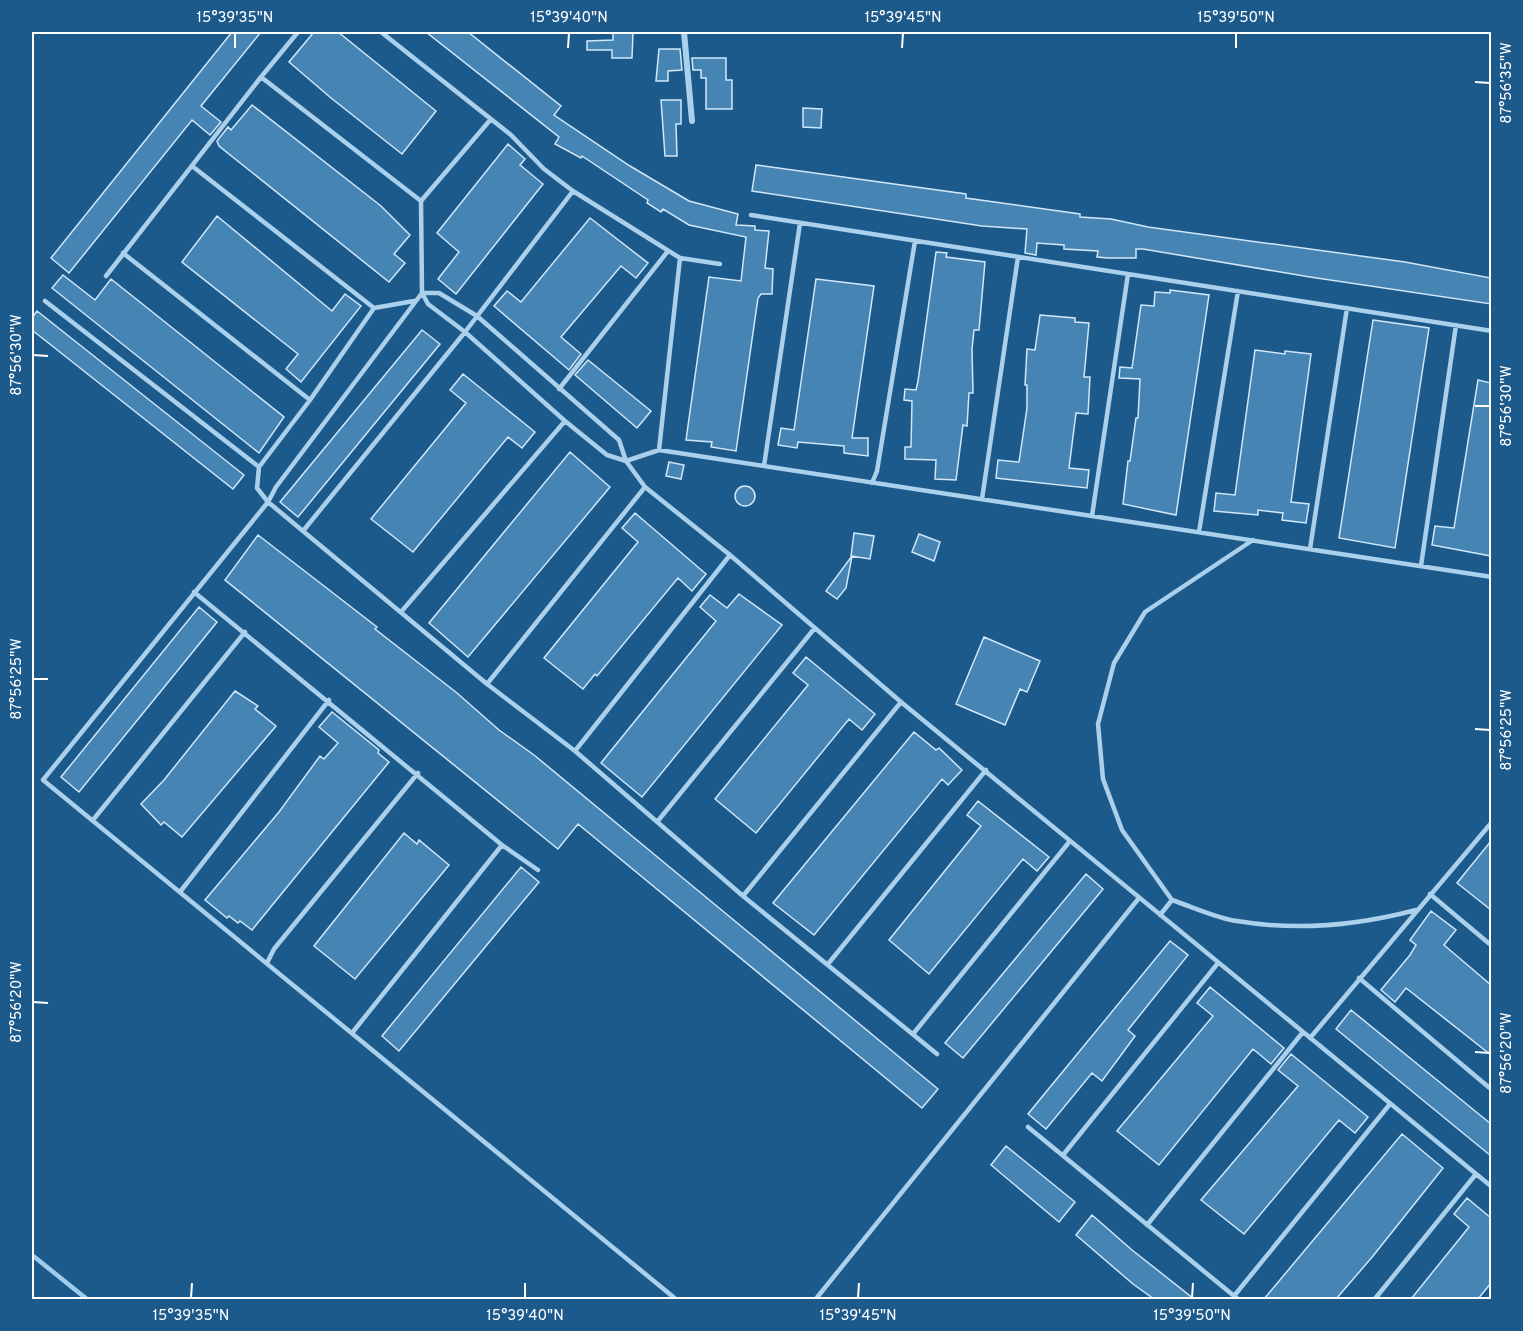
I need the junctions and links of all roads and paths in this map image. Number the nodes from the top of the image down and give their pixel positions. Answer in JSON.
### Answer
{"nodes":[{"id":1,"x":298,"y":32,"type":"edge"},
{"id":2,"x":381,"y":32,"type":"edge"},
{"id":3,"x":684,"y":32,"type":"edge"},
{"id":4,"x":261,"y":77,"type":"junction"},
{"id":5,"x":491,"y":119,"type":"junction"},
{"id":6,"x":692,"y":121,"type":"dead end"},
{"id":7,"x":192,"y":166,"type":"junction"},
{"id":8,"x":573,"y":191,"type":"junction"},
{"id":9,"x":421,"y":201,"type":"junction"},
{"id":10,"x":751,"y":215,"type":"dead end"},
{"id":11,"x":800,"y":223,"type":"junction"},
{"id":12,"x":915,"y":241,"type":"junction"},
{"id":13,"x":668,"y":251,"type":"junction"},
{"id":14,"x":123,"y":253,"type":"junction"},
{"id":15,"x":1018,"y":257,"type":"junction"},
{"id":16,"x":680,"y":258,"type":"junction"},
{"id":17,"x":720,"y":264,"type":"dead end"},
{"id":18,"x":1128,"y":274,"type":"junction"},
{"id":19,"x":106,"y":276,"type":"dead end"},
{"id":20,"x":1238,"y":291,"type":"junction"},
{"id":21,"x":422,"y":293,"type":"junction"},
{"id":22,"x":45,"y":301,"type":"dead end"},
{"id":23,"x":415,"y":301,"type":"junction"},
{"id":24,"x":374,"y":308,"type":"junction"},
{"id":25,"x":1347,"y":308,"type":"junction"},
{"id":26,"x":477,"y":316,"type":"junction"},
{"id":27,"x":1456,"y":325,"type":"junction"},
{"id":28,"x":1491,"y":331,"type":"edge"},
{"id":29,"x":465,"y":332,"type":"junction"},
{"id":30,"x":559,"y":389,"type":"junction"},
{"id":31,"x":310,"y":400,"type":"junction"},
{"id":32,"x":565,"y":421,"type":"junction"},
{"id":33,"x":658,"y":450,"type":"junction"},
{"id":34,"x":626,"y":461,"type":"junction"},
{"id":35,"x":764,"y":466,"type":"junction"},
{"id":36,"x":259,"y":467,"type":"junction"},
{"id":37,"x":872,"y":483,"type":"junction"},
{"id":38,"x":645,"y":487,"type":"junction"},
{"id":39,"x":982,"y":499,"type":"junction"},
{"id":40,"x":268,"y":502,"type":"junction"},
{"id":41,"x":1092,"y":516,"type":"junction"},
{"id":42,"x":303,"y":531,"type":"junction"},
{"id":43,"x":1199,"y":532,"type":"junction"},
{"id":44,"x":1253,"y":540,"type":"junction"},
{"id":45,"x":1310,"y":549,"type":"junction"},
{"id":46,"x":730,"y":555,"type":"junction"},
{"id":47,"x":1421,"y":566,"type":"junction"},
{"id":48,"x":1491,"y":577,"type":"edge"},
{"id":49,"x":194,"y":592,"type":"junction"},
{"id":50,"x":401,"y":612,"type":"junction"},
{"id":51,"x":814,"y":629,"type":"junction"},
{"id":52,"x":245,"y":632,"type":"junction"},
{"id":53,"x":486,"y":684,"type":"junction"},
{"id":54,"x":329,"y":700,"type":"junction"},
{"id":55,"x":901,"y":702,"type":"junction"},
{"id":56,"x":575,"y":751,"type":"junction"},
{"id":57,"x":986,"y":770,"type":"junction"},
{"id":58,"x":418,"y":773,"type":"junction"},
{"id":59,"x":93,"y":820,"type":"junction"},
{"id":60,"x":657,"y":822,"type":"junction"},
{"id":61,"x":1491,"y":822,"type":"edge"},
{"id":62,"x":1070,"y":842,"type":"junction"},
{"id":63,"x":502,"y":845,"type":"junction"},
{"id":64,"x":538,"y":870,"type":"dead end"},
{"id":65,"x":180,"y":892,"type":"junction"},
{"id":66,"x":1430,"y":894,"type":"junction"},
{"id":67,"x":743,"y":896,"type":"junction"},
{"id":68,"x":1140,"y":898,"type":"junction"},
{"id":69,"x":1172,"y":900,"type":"junction"},
{"id":70,"x":1417,"y":909,"type":"junction"},
{"id":71,"x":1160,"y":915,"type":"junction"},
{"id":72,"x":1491,"y":946,"type":"edge"},
{"id":73,"x":267,"y":963,"type":"junction"},
{"id":74,"x":1218,"y":963,"type":"junction"},
{"id":75,"x":828,"y":964,"type":"junction"},
{"id":76,"x":1359,"y":978,"type":"junction"},
{"id":77,"x":1303,"y":1032,"type":"junction"},
{"id":78,"x":352,"y":1033,"type":"junction"},
{"id":79,"x":914,"y":1034,"type":"junction"},
{"id":80,"x":1310,"y":1038,"type":"junction"},
{"id":81,"x":937,"y":1054,"type":"dead end"},
{"id":82,"x":1491,"y":1090,"type":"edge"},
{"id":83,"x":1390,"y":1104,"type":"junction"},
{"id":84,"x":1028,"y":1127,"type":"dead end"},
{"id":85,"x":1062,"y":1155,"type":"junction"},
{"id":86,"x":1476,"y":1174,"type":"junction"},
{"id":87,"x":1491,"y":1187,"type":"edge"},
{"id":88,"x":1147,"y":1225,"type":"junction"},
{"id":89,"x":1236,"y":1298,"type":"edge"},
{"id":90,"x":677,"y":1299,"type":"edge"},
{"id":91,"x":815,"y":1299,"type":"edge"},
{"id":92,"x":1374,"y":1299,"type":"edge"}],
"edges":[{"from":1,"to":4,"type":"lane"},
{"from":2,"to":5,"type":"lane"},
{"from":3,"to":6,"type":"street"},
{"from":4,"to":7,"type":"lane"},
{"from":4,"to":9,"type":"lane"},
{"from":5,"to":8,"type":"lane"},
{"from":5,"to":9,"type":"lane"},
{"from":7,"to":14,"type":"lane"},
{"from":7,"to":24,"type":"lane"},
{"from":8,"to":13,"type":"lane"},
{"from":8,"to":26,"type":"lane"},
{"from":9,"to":21,"type":"lane"},
{"from":10,"to":11,"type":"lane"},
{"from":11,"to":12,"type":"lane"},
{"from":11,"to":35,"type":"lane"},
{"from":12,"to":15,"type":"lane"},
{"from":12,"to":37,"type":"lane"},
{"from":13,"to":16,"type":"lane"},
{"from":13,"to":30,"type":"lane"},
{"from":14,"to":19,"type":"lane"},
{"from":14,"to":31,"type":"lane"},
{"from":15,"to":18,"type":"lane"},
{"from":15,"to":39,"type":"lane"},
{"from":16,"to":17,"type":"lane"},
{"from":16,"to":33,"type":"lane"},
{"from":18,"to":20,"type":"lane"},
{"from":18,"to":41,"type":"lane"},
{"from":20,"to":25,"type":"lane"},
{"from":20,"to":43,"type":"lane"},
{"from":21,"to":23,"type":"lane"},
{"from":21,"to":26,"type":"lane"},
{"from":21,"to":29,"type":"lane"},
{"from":22,"to":36,"type":"lane"},
{"from":23,"to":24,"type":"lane"},
{"from":23,"to":40,"type":"lane"},
{"from":24,"to":31,"type":"lane"},
{"from":25,"to":27,"type":"lane"},
{"from":25,"to":45,"type":"lane"},
{"from":26,"to":29,"type":"lane"},
{"from":26,"to":30,"type":"lane"},
{"from":27,"to":28,"type":"lane"},
{"from":27,"to":47,"type":"lane"},
{"from":29,"to":32,"type":"lane"},
{"from":29,"to":42,"type":"lane"},
{"from":30,"to":34,"type":"lane"},
{"from":31,"to":36,"type":"lane"},
{"from":32,"to":34,"type":"lane"},
{"from":32,"to":50,"type":"lane"},
{"from":33,"to":34,"type":"lane"},
{"from":33,"to":35,"type":"lane"},
{"from":34,"to":38,"type":"lane"},
{"from":35,"to":37,"type":"lane"},
{"from":36,"to":40,"type":"lane"},
{"from":37,"to":39,"type":"lane"},
{"from":38,"to":46,"type":"lane"},
{"from":38,"to":53,"type":"lane"},
{"from":39,"to":41,"type":"lane"},
{"from":40,"to":42,"type":"lane"},
{"from":40,"to":49,"type":"lane"},
{"from":41,"to":43,"type":"lane"},
{"from":42,"to":50,"type":"lane"},
{"from":43,"to":44,"type":"lane"},
{"from":44,"to":45,"type":"lane"},
{"from":44,"to":69,"type":"lane"},
{"from":45,"to":47,"type":"lane"},
{"from":46,"to":51,"type":"lane"},
{"from":46,"to":56,"type":"lane"},
{"from":47,"to":48,"type":"lane"},
{"from":49,"to":52,"type":"lane"},
{"from":49,"to":59,"type":"lane"},
{"from":50,"to":53,"type":"lane"},
{"from":51,"to":55,"type":"lane"},
{"from":51,"to":60,"type":"lane"},
{"from":52,"to":54,"type":"lane"},
{"from":52,"to":59,"type":"lane"},
{"from":53,"to":56,"type":"lane"},
{"from":54,"to":58,"type":"lane"},
{"from":54,"to":65,"type":"lane"},
{"from":55,"to":57,"type":"lane"},
{"from":55,"to":67,"type":"lane"},
{"from":56,"to":60,"type":"lane"},
{"from":57,"to":62,"type":"lane"},
{"from":57,"to":75,"type":"lane"},
{"from":58,"to":63,"type":"lane"},
{"from":58,"to":73,"type":"lane"},
{"from":59,"to":65,"type":"lane"},
{"from":60,"to":67,"type":"lane"},
{"from":61,"to":66,"type":"lane"},
{"from":62,"to":68,"type":"lane"},
{"from":62,"to":79,"type":"lane"},
{"from":63,"to":64,"type":"lane"},
{"from":63,"to":78,"type":"lane"},
{"from":65,"to":73,"type":"lane"},
{"from":66,"to":70,"type":"lane"},
{"from":66,"to":72,"type":"lane"},
{"from":67,"to":75,"type":"lane"},
{"from":68,"to":71,"type":"lane"},
{"from":68,"to":91,"type":"lane"},
{"from":69,"to":70,"type":"lane"},
{"from":69,"to":71,"type":"lane"},
{"from":70,"to":76,"type":"lane"},
{"from":71,"to":74,"type":"lane"},
{"from":73,"to":78,"type":"lane"},
{"from":74,"to":77,"type":"lane"},
{"from":74,"to":85,"type":"lane"},
{"from":75,"to":79,"type":"lane"},
{"from":76,"to":80,"type":"lane"},
{"from":76,"to":82,"type":"lane"},
{"from":77,"to":80,"type":"lane"},
{"from":77,"to":88,"type":"lane"},
{"from":78,"to":90,"type":"lane"},
{"from":79,"to":81,"type":"lane"},
{"from":80,"to":83,"type":"lane"},
{"from":83,"to":86,"type":"lane"},
{"from":83,"to":89,"type":"lane"},
{"from":84,"to":85,"type":"lane"},
{"from":85,"to":88,"type":"lane"},
{"from":86,"to":87,"type":"lane"},
{"from":86,"to":92,"type":"lane"},
{"from":88,"to":89,"type":"lane"}]}
